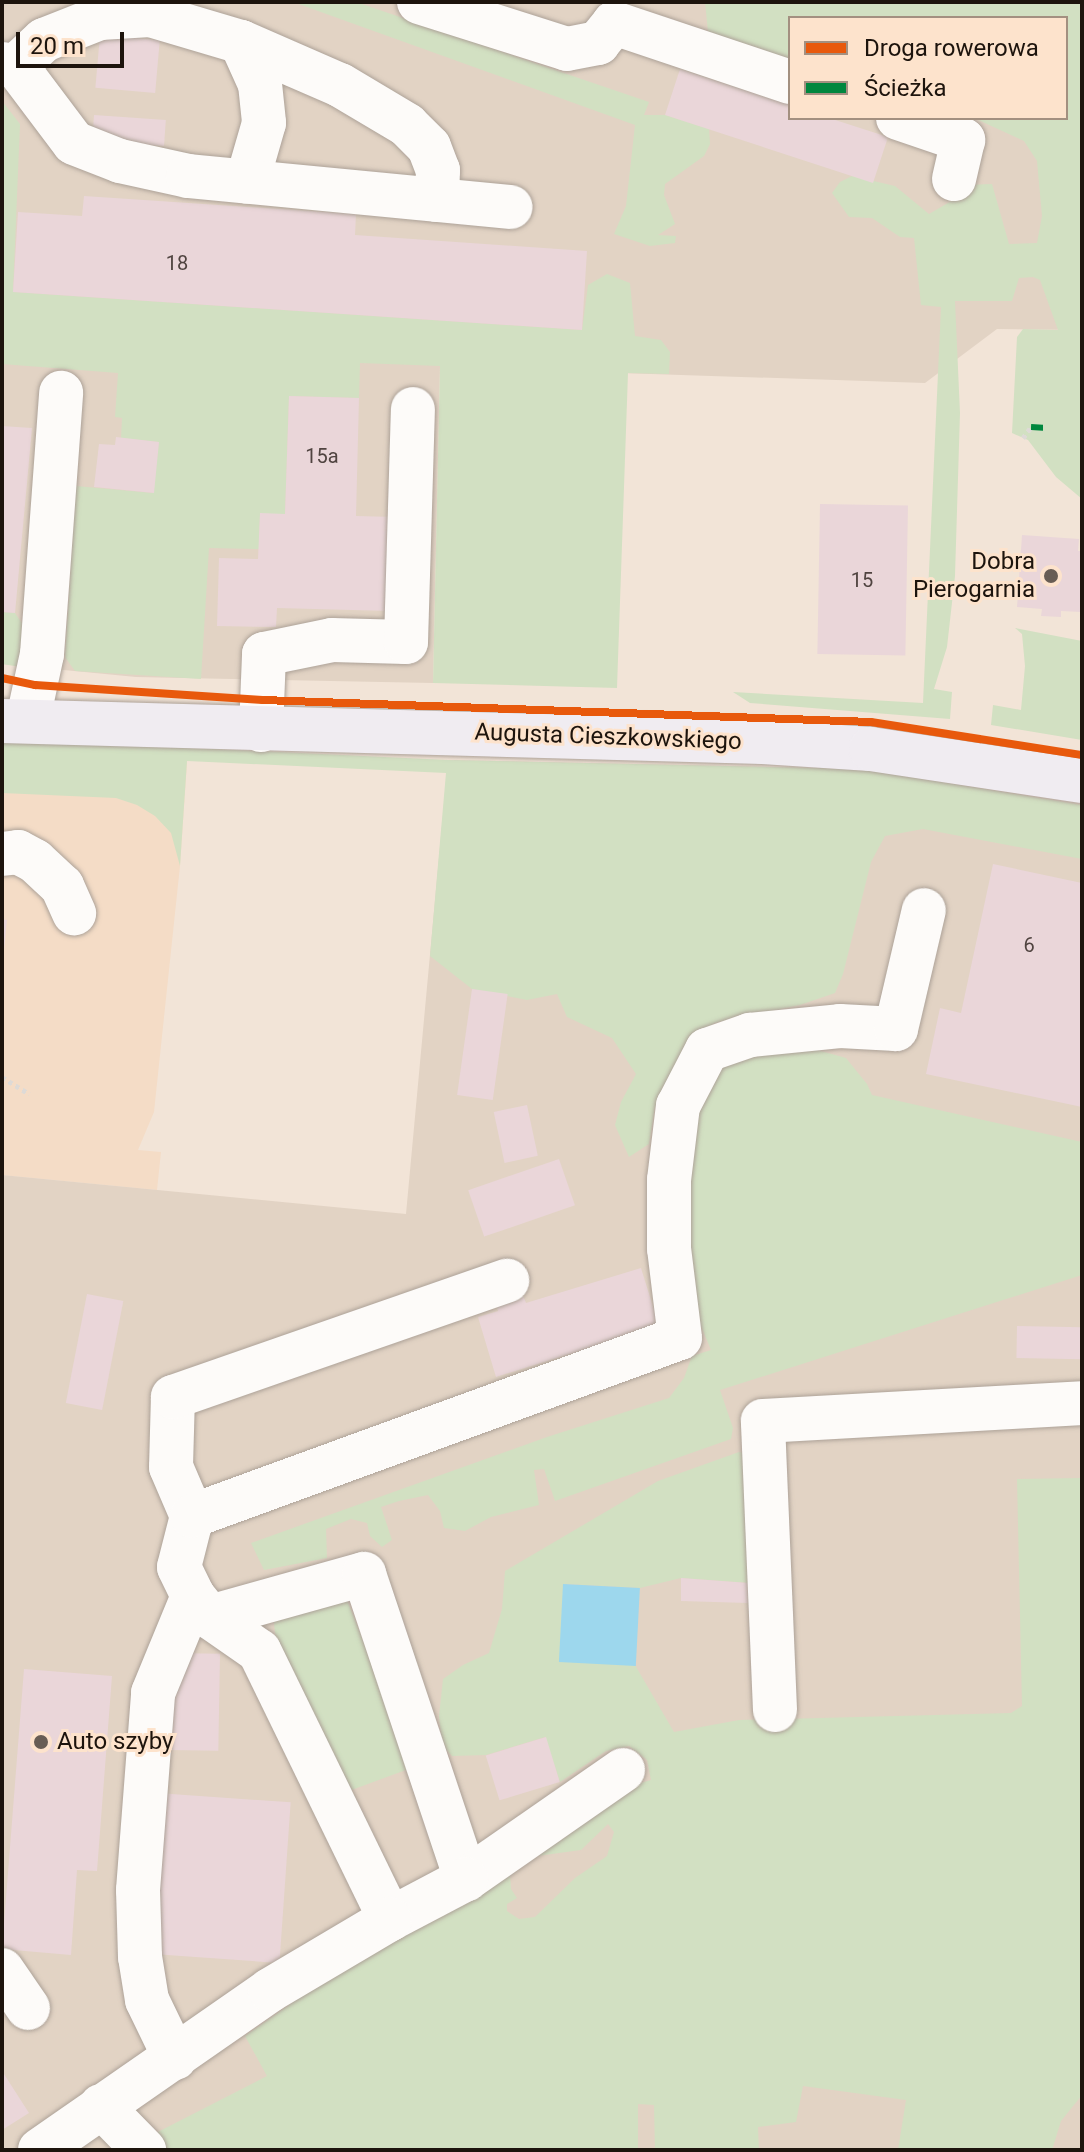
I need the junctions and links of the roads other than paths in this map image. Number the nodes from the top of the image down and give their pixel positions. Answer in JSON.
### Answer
{"nodes":[{"id":1,"x":419,"y":2,"type":"edge"},
{"id":2,"x":241,"y":42,"type":"junction"},
{"id":3,"x":9,"y":65,"type":"edge"},
{"id":4,"x":788,"y":81,"type":"edge"},
{"id":5,"x":904,"y":120,"type":"edge"},
{"id":6,"x":954,"y":179,"type":"dead end"},
{"id":7,"x":247,"y":182,"type":"junction"},
{"id":8,"x":437,"y":200,"type":"junction"},
{"id":9,"x":511,"y":207,"type":"dead end"},
{"id":10,"x":61,"y":393,"type":"dead end"},
{"id":11,"x":413,"y":409,"type":"dead end"},
{"id":12,"x":12,"y":708,"type":"edge"},
{"id":13,"x":261,"y":730,"type":"junction"},
{"id":14,"x":1082,"y":781,"type":"edge"},
{"id":15,"x":2,"y":833,"type":"edge"},
{"id":16,"x":18,"y":858,"type":"edge"},
{"id":17,"x":924,"y":910,"type":"dead end"},
{"id":18,"x":74,"y":913,"type":"dead end"},
{"id":19,"x":507,"y":1281,"type":"dead end"},
{"id":20,"x":1082,"y":1403,"type":"edge"},
{"id":21,"x":192,"y":1516,"type":"junction"},
{"id":22,"x":202,"y":1606,"type":"junction"},
{"id":23,"x":775,"y":1710,"type":"dead end"},
{"id":24,"x":623,"y":1770,"type":"dead end"},
{"id":25,"x":466,"y":1879,"type":"junction"},
{"id":26,"x":390,"y":1919,"type":"junction"},
{"id":27,"x":2,"y":1970,"type":"edge"},
{"id":28,"x":28,"y":2008,"type":"dead end"},
{"id":29,"x":175,"y":2058,"type":"junction"},
{"id":30,"x":101,"y":2106,"type":"junction"},
{"id":31,"x":40,"y":2150,"type":"edge"},
{"id":32,"x":144,"y":2150,"type":"edge"}],
"edges":[{"from":1,"to":4,"type":"lane"},
{"from":2,"to":3,"type":"lane"},
{"from":2,"to":7,"type":"lane"},
{"from":2,"to":8,"type":"lane"},
{"from":3,"to":7,"type":"lane"},
{"from":5,"to":6,"type":"lane"},
{"from":7,"to":8,"type":"lane"},
{"from":8,"to":9,"type":"lane"},
{"from":10,"to":12,"type":"lane"},
{"from":11,"to":13,"type":"lane"},
{"from":12,"to":13,"type":"main road","name":"Augusta Cieszkowskiego"},
{"from":13,"to":14,"type":"main road","name":"Augusta Cieszkowskiego"},
{"from":15,"to":16,"type":"lane"},
{"from":16,"to":18,"type":"lane"},
{"from":17,"to":21,"type":"lane"},
{"from":19,"to":21,"type":"lane"},
{"from":20,"to":23,"type":"lane"},
{"from":21,"to":22,"type":"lane"},
{"from":22,"to":25,"type":"lane"},
{"from":22,"to":26,"type":"lane"},
{"from":22,"to":29,"type":"lane"},
{"from":24,"to":25,"type":"lane"},
{"from":25,"to":26,"type":"lane"},
{"from":26,"to":29,"type":"lane"},
{"from":27,"to":28,"type":"lane"},
{"from":29,"to":30,"type":"lane"},
{"from":30,"to":31,"type":"lane"},
{"from":30,"to":32,"type":"lane"}]}
